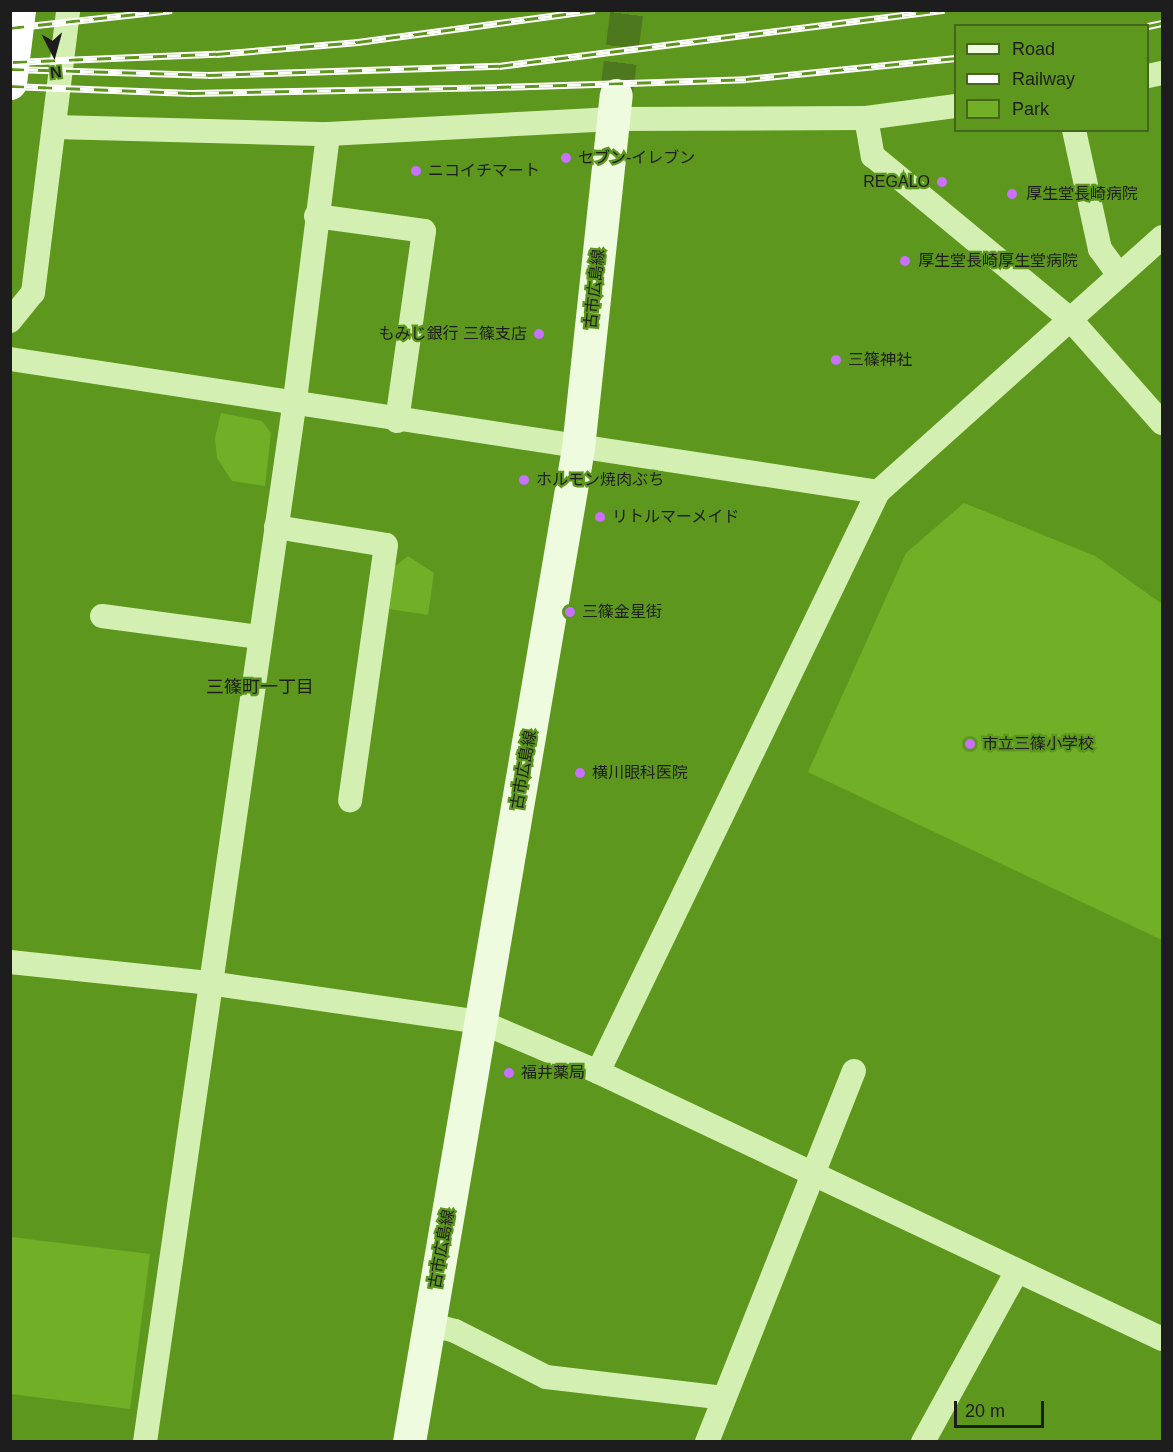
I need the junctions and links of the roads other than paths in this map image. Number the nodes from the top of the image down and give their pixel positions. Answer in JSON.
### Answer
{"nodes":[{"id":1,"x":20,"y":10,"type":"edge"},
{"id":2,"x":68,"y":10,"type":"edge"},
{"id":3,"x":10,"y":83,"type":"edge"},
{"id":4,"x":954,"y":106,"type":"edge"},
{"id":5,"x":615,"y":107,"type":"junction"},
{"id":6,"x":867,"y":118,"type":"junction"},
{"id":7,"x":55,"y":127,"type":"junction"},
{"id":8,"x":1074,"y":132,"type":"edge"},
{"id":9,"x":328,"y":134,"type":"junction"},
{"id":10,"x":316,"y":216,"type":"junction"},
{"id":11,"x":1162,"y":237,"type":"edge"},
{"id":12,"x":1119,"y":274,"type":"junction"},
{"id":13,"x":1070,"y":318,"type":"junction"},
{"id":14,"x":10,"y":321,"type":"edge"},
{"id":15,"x":10,"y":359,"type":"edge"},
{"id":16,"x":295,"y":400,"type":"junction"},
{"id":17,"x":397,"y":421,"type":"junction"},
{"id":18,"x":1162,"y":423,"type":"edge"},
{"id":19,"x":578,"y":448,"type":"junction"},
{"id":20,"x":878,"y":492,"type":"junction"},
{"id":21,"x":276,"y":527,"type":"junction"},
{"id":22,"x":102,"y":616,"type":"dead end"},
{"id":23,"x":260,"y":637,"type":"junction"},
{"id":24,"x":350,"y":800,"type":"dead end"},
{"id":25,"x":10,"y":962,"type":"edge"},
{"id":26,"x":209,"y":983,"type":"junction"},
{"id":27,"x":481,"y":1022,"type":"junction"},
{"id":28,"x":854,"y":1071,"type":"dead end"},
{"id":29,"x":598,"y":1072,"type":"junction"},
{"id":30,"x":812,"y":1173,"type":"junction"},
{"id":31,"x":1017,"y":1271,"type":"junction"},
{"id":32,"x":429,"y":1324,"type":"junction"},
{"id":33,"x":1161,"y":1334,"type":"edge"},
{"id":34,"x":724,"y":1398,"type":"junction"},
{"id":35,"x":145,"y":1442,"type":"edge"},
{"id":36,"x":409,"y":1442,"type":"edge"},
{"id":37,"x":707,"y":1442,"type":"edge"},
{"id":38,"x":923,"y":1442,"type":"edge"}],
"edges":[{"from":1,"to":3,"type":"highway"},
{"from":2,"to":7,"type":"street"},
{"from":4,"to":6,"type":"street"},
{"from":5,"to":6,"type":"street"},
{"from":5,"to":9,"type":"street"},
{"from":5,"to":19,"type":"main road","name":"古市広島線"},
{"from":6,"to":13,"type":"street"},
{"from":7,"to":9,"type":"street"},
{"from":7,"to":14,"type":"street"},
{"from":8,"to":12,"type":"street"},
{"from":9,"to":10,"type":"street"},
{"from":10,"to":16,"type":"street"},
{"from":10,"to":17,"type":"street"},
{"from":11,"to":12,"type":"street"},
{"from":12,"to":13,"type":"street"},
{"from":13,"to":18,"type":"street"},
{"from":13,"to":20,"type":"street"},
{"from":15,"to":16,"type":"street"},
{"from":16,"to":17,"type":"street"},
{"from":16,"to":21,"type":"street"},
{"from":17,"to":19,"type":"street"},
{"from":19,"to":20,"type":"street"},
{"from":19,"to":27,"type":"main road","name":"古市広島線"},
{"from":20,"to":29,"type":"street"},
{"from":21,"to":23,"type":"street"},
{"from":21,"to":24,"type":"street"},
{"from":22,"to":23,"type":"street"},
{"from":23,"to":26,"type":"street"},
{"from":25,"to":26,"type":"street"},
{"from":26,"to":27,"type":"street"},
{"from":26,"to":35,"type":"street"},
{"from":27,"to":29,"type":"street"},
{"from":27,"to":32,"type":"main road","name":"古市広島線"},
{"from":28,"to":30,"type":"street"},
{"from":29,"to":30,"type":"street"},
{"from":30,"to":31,"type":"street"},
{"from":30,"to":34,"type":"street"},
{"from":31,"to":33,"type":"street"},
{"from":31,"to":38,"type":"street"},
{"from":32,"to":34,"type":"street"},
{"from":32,"to":36,"type":"main road","name":"古市広島線"},
{"from":34,"to":37,"type":"street"}]}
